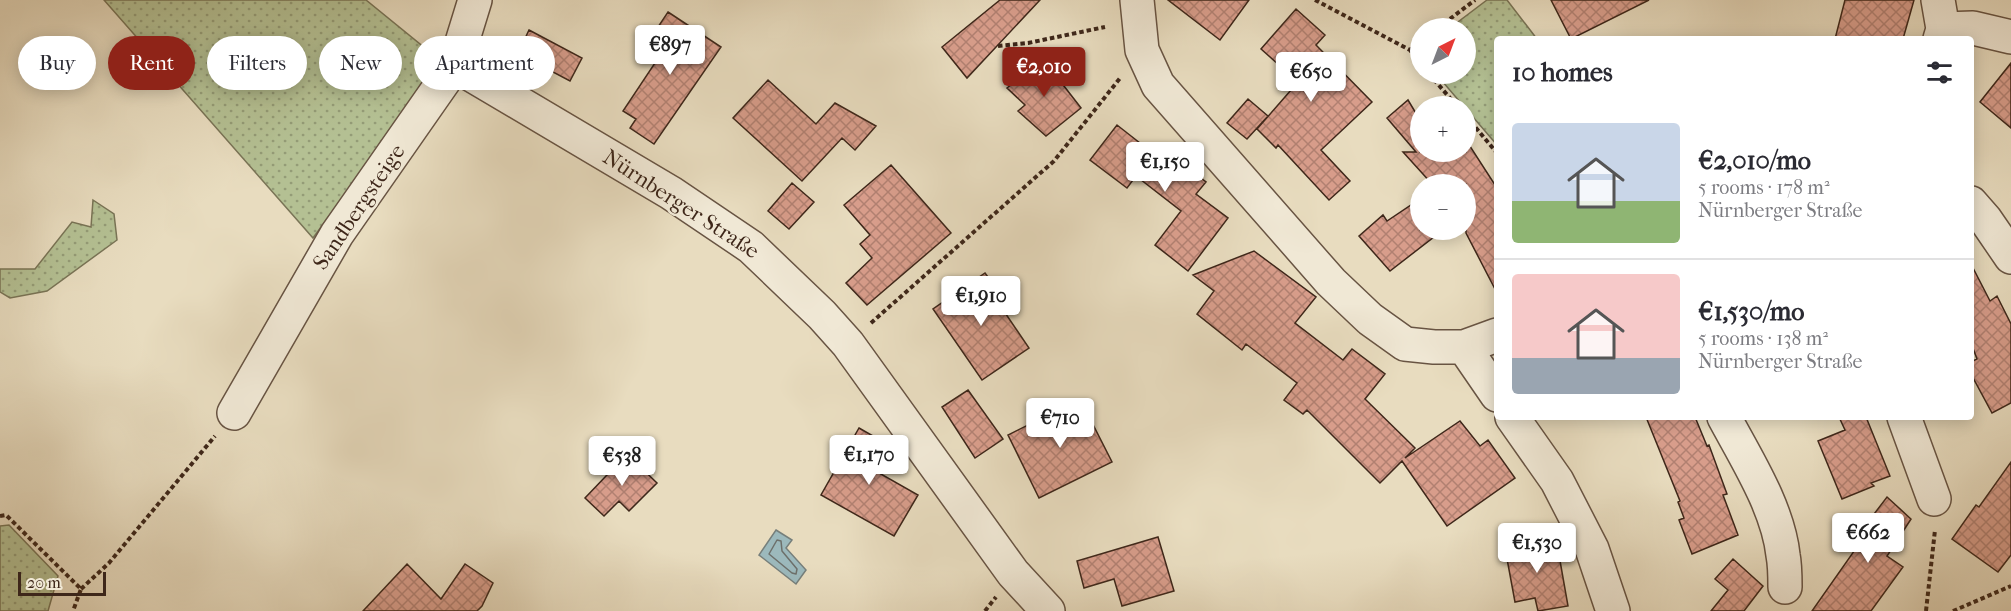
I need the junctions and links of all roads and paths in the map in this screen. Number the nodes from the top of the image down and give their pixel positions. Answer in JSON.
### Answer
{"nodes":[{"id":1,"x":475,"y":0,"type":"edge"},
{"id":2,"x":1137,"y":0,"type":"edge"},
{"id":3,"x":1315,"y":0,"type":"edge"},
{"id":4,"x":1475,"y":0,"type":"edge"},
{"id":5,"x":1451,"y":18,"type":"edge"},
{"id":6,"x":1940,"y":23,"type":"edge"},
{"id":7,"x":1105,"y":27,"type":"dead end"},
{"id":8,"x":464,"y":36,"type":"edge"},
{"id":9,"x":2011,"y":37,"type":"edge"},
{"id":10,"x":998,"y":46,"type":"dead end"},
{"id":11,"x":1142,"y":50,"type":"junction"},
{"id":12,"x":1410,"y":50,"type":"edge"},
{"id":13,"x":1438,"y":84,"type":"edge"},
{"id":14,"x":438,"y":90,"type":"edge"},
{"id":15,"x":497,"y":90,"type":"edge"},
{"id":16,"x":1448,"y":96,"type":"edge"},
{"id":17,"x":1476,"y":128,"type":"edge"},
{"id":18,"x":1494,"y":149,"type":"edge"},
{"id":19,"x":1974,"y":206,"type":"edge"},
{"id":20,"x":2011,"y":257,"type":"edge"},
{"id":21,"x":1494,"y":336,"type":"edge"},
{"id":22,"x":848,"y":344,"type":"junction"},
{"id":23,"x":1464,"y":347,"type":"junction"},
{"id":24,"x":1494,"y":391,"type":"edge"},
{"id":25,"x":234,"y":412,"type":"joint"},
{"id":26,"x":1514,"y":420,"type":"edge"},
{"id":27,"x":1726,"y":420,"type":"edge"},
{"id":28,"x":1905,"y":420,"type":"edge"},
{"id":29,"x":1934,"y":499,"type":"joint"},
{"id":30,"x":0,"y":516,"type":"edge"},
{"id":31,"x":2011,"y":586,"type":"edge"},
{"id":32,"x":1785,"y":588,"type":"dead end"},
{"id":33,"x":81,"y":589,"type":"junction"},
{"id":34,"x":73,"y":611,"type":"edge"},
{"id":35,"x":1048,"y":611,"type":"edge"},
{"id":36,"x":1613,"y":611,"type":"edge"},
{"id":37,"x":1926,"y":611,"type":"edge"},
{"id":38,"x":1953,"y":611,"type":"edge"}],
"edges":[{"from":1,"to":8,"type":"street","name":"Sandbergsteige"},
{"from":2,"to":11,"type":"street"},
{"from":3,"to":12,"type":"path"},
{"from":4,"to":5,"type":"path"},
{"from":6,"to":9,"type":"street"},
{"from":7,"to":10,"type":"path"},
{"from":11,"to":22,"type":"path"},
{"from":11,"to":23,"type":"street"},
{"from":13,"to":16,"type":"path"},
{"from":14,"to":25,"type":"street","name":"Sandbergsteige"},
{"from":15,"to":22,"type":"street","name":"Nürnberger Straße"},
{"from":17,"to":18,"type":"path"},
{"from":19,"to":20,"type":"street"},
{"from":21,"to":23,"type":"street"},
{"from":22,"to":35,"type":"street","name":"Nürnberger Straße"},
{"from":23,"to":24,"type":"street"},
{"from":25,"to":33,"type":"path"},
{"from":26,"to":36,"type":"street"},
{"from":27,"to":32,"type":"street"},
{"from":28,"to":29,"type":"street"},
{"from":29,"to":37,"type":"path"},
{"from":30,"to":33,"type":"path"},
{"from":31,"to":38,"type":"path"},
{"from":33,"to":34,"type":"path"}]}
